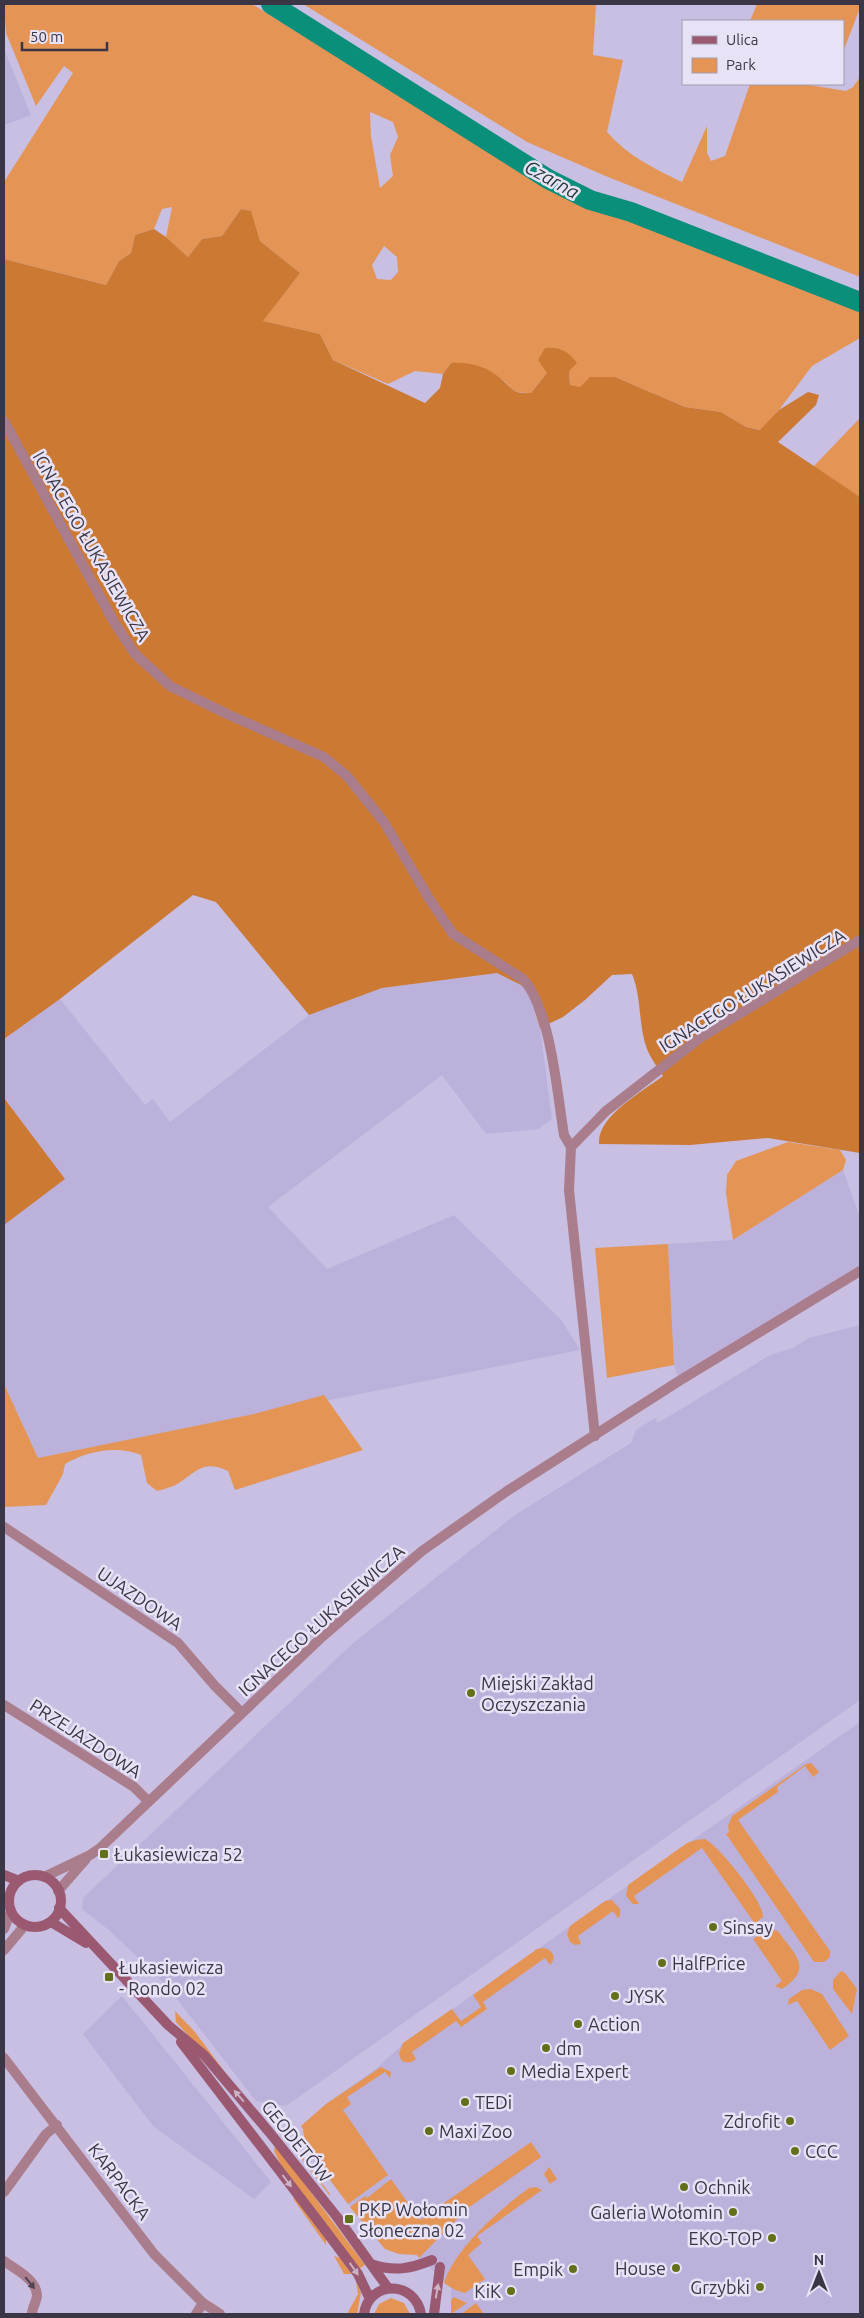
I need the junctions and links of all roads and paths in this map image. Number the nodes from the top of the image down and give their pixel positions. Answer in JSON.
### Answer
{"nodes":[{"id":1,"x":4,"y":421,"type":"edge"},
{"id":2,"x":860,"y":940,"type":"edge"},
{"id":3,"x":571,"y":1147,"type":"junction"},
{"id":4,"x":860,"y":1271,"type":"edge"},
{"id":5,"x":595,"y":1436,"type":"junction"},
{"id":6,"x":4,"y":1527,"type":"edge"},
{"id":7,"x":4,"y":1705,"type":"edge"},
{"id":8,"x":242,"y":1713,"type":"junction"},
{"id":9,"x":148,"y":1801,"type":"junction"},
{"id":10,"x":90,"y":1855,"type":"junction"},
{"id":11,"x":4,"y":1875,"type":"edge"},
{"id":12,"x":44,"y":1877,"type":"junction"},
{"id":13,"x":19,"y":1881,"type":"junction"},
{"id":14,"x":58,"y":1891,"type":"junction"},
{"id":15,"x":6,"y":1895,"type":"edge"},
{"id":16,"x":59,"y":1908,"type":"junction"},
{"id":17,"x":11,"y":1912,"type":"junction"},
{"id":18,"x":50,"y":1922,"type":"junction"},
{"id":19,"x":25,"y":1925,"type":"junction"},
{"id":20,"x":4,"y":1929,"type":"edge"},
{"id":21,"x":95,"y":1949,"type":"junction"},
{"id":22,"x":4,"y":1950,"type":"edge"},
{"id":23,"x":168,"y":2025,"type":"junction"},
{"id":24,"x":4,"y":2058,"type":"edge"},
{"id":25,"x":57,"y":2125,"type":"junction"},
{"id":26,"x":4,"y":2192,"type":"edge"},
{"id":27,"x":432,"y":2260,"type":"dead end"},
{"id":28,"x":4,"y":2261,"type":"edge"},
{"id":29,"x":372,"y":2264,"type":"junction"},
{"id":30,"x":440,"y":2267,"type":"dead end"},
{"id":31,"x":388,"y":2288,"type":"junction"},
{"id":32,"x":370,"y":2299,"type":"junction"},
{"id":33,"x":203,"y":2303,"type":"junction"},
{"id":34,"x":32,"y":2314,"type":"edge"},
{"id":35,"x":196,"y":2314,"type":"edge"},
{"id":36,"x":220,"y":2314,"type":"edge"},
{"id":37,"x":364,"y":2314,"type":"edge"},
{"id":38,"x":421,"y":2314,"type":"edge"},
{"id":39,"x":434,"y":2314,"type":"edge"}],
"edges":[{"from":1,"to":3,"type":"street","name":"IGNACEGO ŁUKASIEWICZA"},
{"from":2,"to":3,"type":"street","name":"IGNACEGO ŁUKASIEWICZA"},
{"from":3,"to":5,"type":"street","name":"IGNACEGO ŁUKASIEWICZA"},
{"from":4,"to":5,"type":"street","name":"IGNACEGO ŁUKASIEWICZA"},
{"from":5,"to":8,"type":"street","name":"IGNACEGO ŁUKASIEWICZA"},
{"from":6,"to":8,"type":"street","name":"UJAZDOWA"},
{"from":7,"to":9,"type":"street","name":"PRZEJAZDOWA"},
{"from":8,"to":9,"type":"street","name":"IGNACEGO ŁUKASIEWICZA"},
{"from":9,"to":10,"type":"street","name":"IGNACEGO ŁUKASIEWICZA"},
{"from":10,"to":12,"type":"street","name":"IGNACEGO ŁUKASIEWICZA"},
{"from":10,"to":14,"type":"street","name":"IGNACEGO ŁUKASIEWICZA"},
{"from":11,"to":13,"type":"main road"},
{"from":12,"to":13,"type":"main road"},
{"from":12,"to":14,"type":"main road"},
{"from":13,"to":15,"type":"main road"},
{"from":14,"to":16,"type":"main road"},
{"from":15,"to":17,"type":"main road"},
{"from":16,"to":18,"type":"main road"},
{"from":16,"to":21,"type":"main road","name":"GEODETÓW"},
{"from":17,"to":19,"type":"main road"},
{"from":17,"to":20,"type":"street"},
{"from":18,"to":19,"type":"main road"},
{"from":18,"to":21,"type":"main road","name":"GEODETÓW"},
{"from":19,"to":22,"type":"street"},
{"from":21,"to":23,"type":"main road","name":"GEODETÓW"},
{"from":29,"to":23,"type":"main road","name":"GEODETÓW","one_way":true},
{"from":23,"to":32,"type":"main road","name":"GEODETÓW","one_way":true},
{"from":24,"to":25,"type":"street","name":"KARPACKA"},
{"from":25,"to":26,"type":"street"},
{"from":25,"to":33,"type":"street","name":"KARPACKA"},
{"from":27,"to":29,"type":"main road"},
{"from":28,"to":34,"type":"street","one_way":true},
{"from":29,"to":31,"type":"main road","name":"GEODETÓW"},
{"from":39,"to":30,"type":"main road","one_way":true},
{"from":31,"to":32,"type":"main road"},
{"from":31,"to":38,"type":"main road"},
{"from":32,"to":37,"type":"main road"},
{"from":33,"to":35,"type":"street"},
{"from":33,"to":36,"type":"street","name":"KARPACKA"}]}
